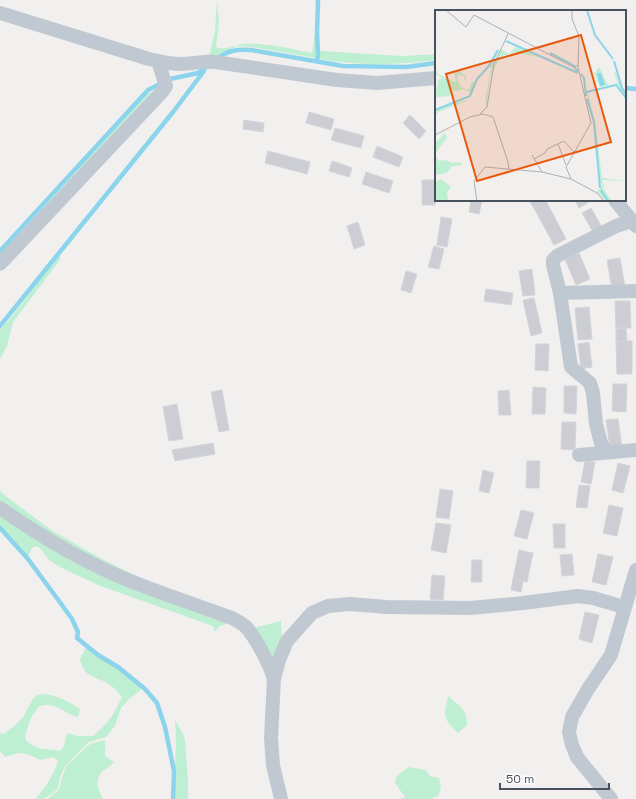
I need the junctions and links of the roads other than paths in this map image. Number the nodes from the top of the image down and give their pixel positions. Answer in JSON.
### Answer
{"nodes":[{"id":1,"x":0,"y":13,"type":"edge"},
{"id":2,"x":158,"y":61,"type":"junction"},
{"id":3,"x":435,"y":78,"type":"edge"},
{"id":4,"x":616,"y":201,"type":"edge"},
{"id":5,"x":634,"y":224,"type":"edge"},
{"id":6,"x":0,"y":264,"type":"edge"},
{"id":7,"x":636,"y":291,"type":"edge"},
{"id":8,"x":560,"y":293,"type":"junction"},
{"id":9,"x":636,"y":450,"type":"edge"},
{"id":10,"x":606,"y":452,"type":"junction"},
{"id":11,"x":579,"y":455,"type":"dead end"},
{"id":12,"x":0,"y":508,"type":"edge"},
{"id":13,"x":636,"y":570,"type":"edge"},
{"id":14,"x":624,"y":607,"type":"junction"},
{"id":15,"x":274,"y":679,"type":"junction"},
{"id":16,"x":281,"y":799,"type":"edge"},
{"id":17,"x":611,"y":799,"type":"edge"}],
"edges":[{"from":1,"to":2,"type":"street"},
{"from":2,"to":3,"type":"street"},
{"from":2,"to":6,"type":"street"},
{"from":4,"to":5,"type":"street"},
{"from":5,"to":8,"type":"street"},
{"from":7,"to":8,"type":"street"},
{"from":8,"to":10,"type":"street"},
{"from":9,"to":10,"type":"street"},
{"from":10,"to":11,"type":"street"},
{"from":12,"to":15,"type":"street"},
{"from":13,"to":14,"type":"street"},
{"from":14,"to":15,"type":"street"},
{"from":14,"to":17,"type":"street"},
{"from":15,"to":16,"type":"street"}]}
